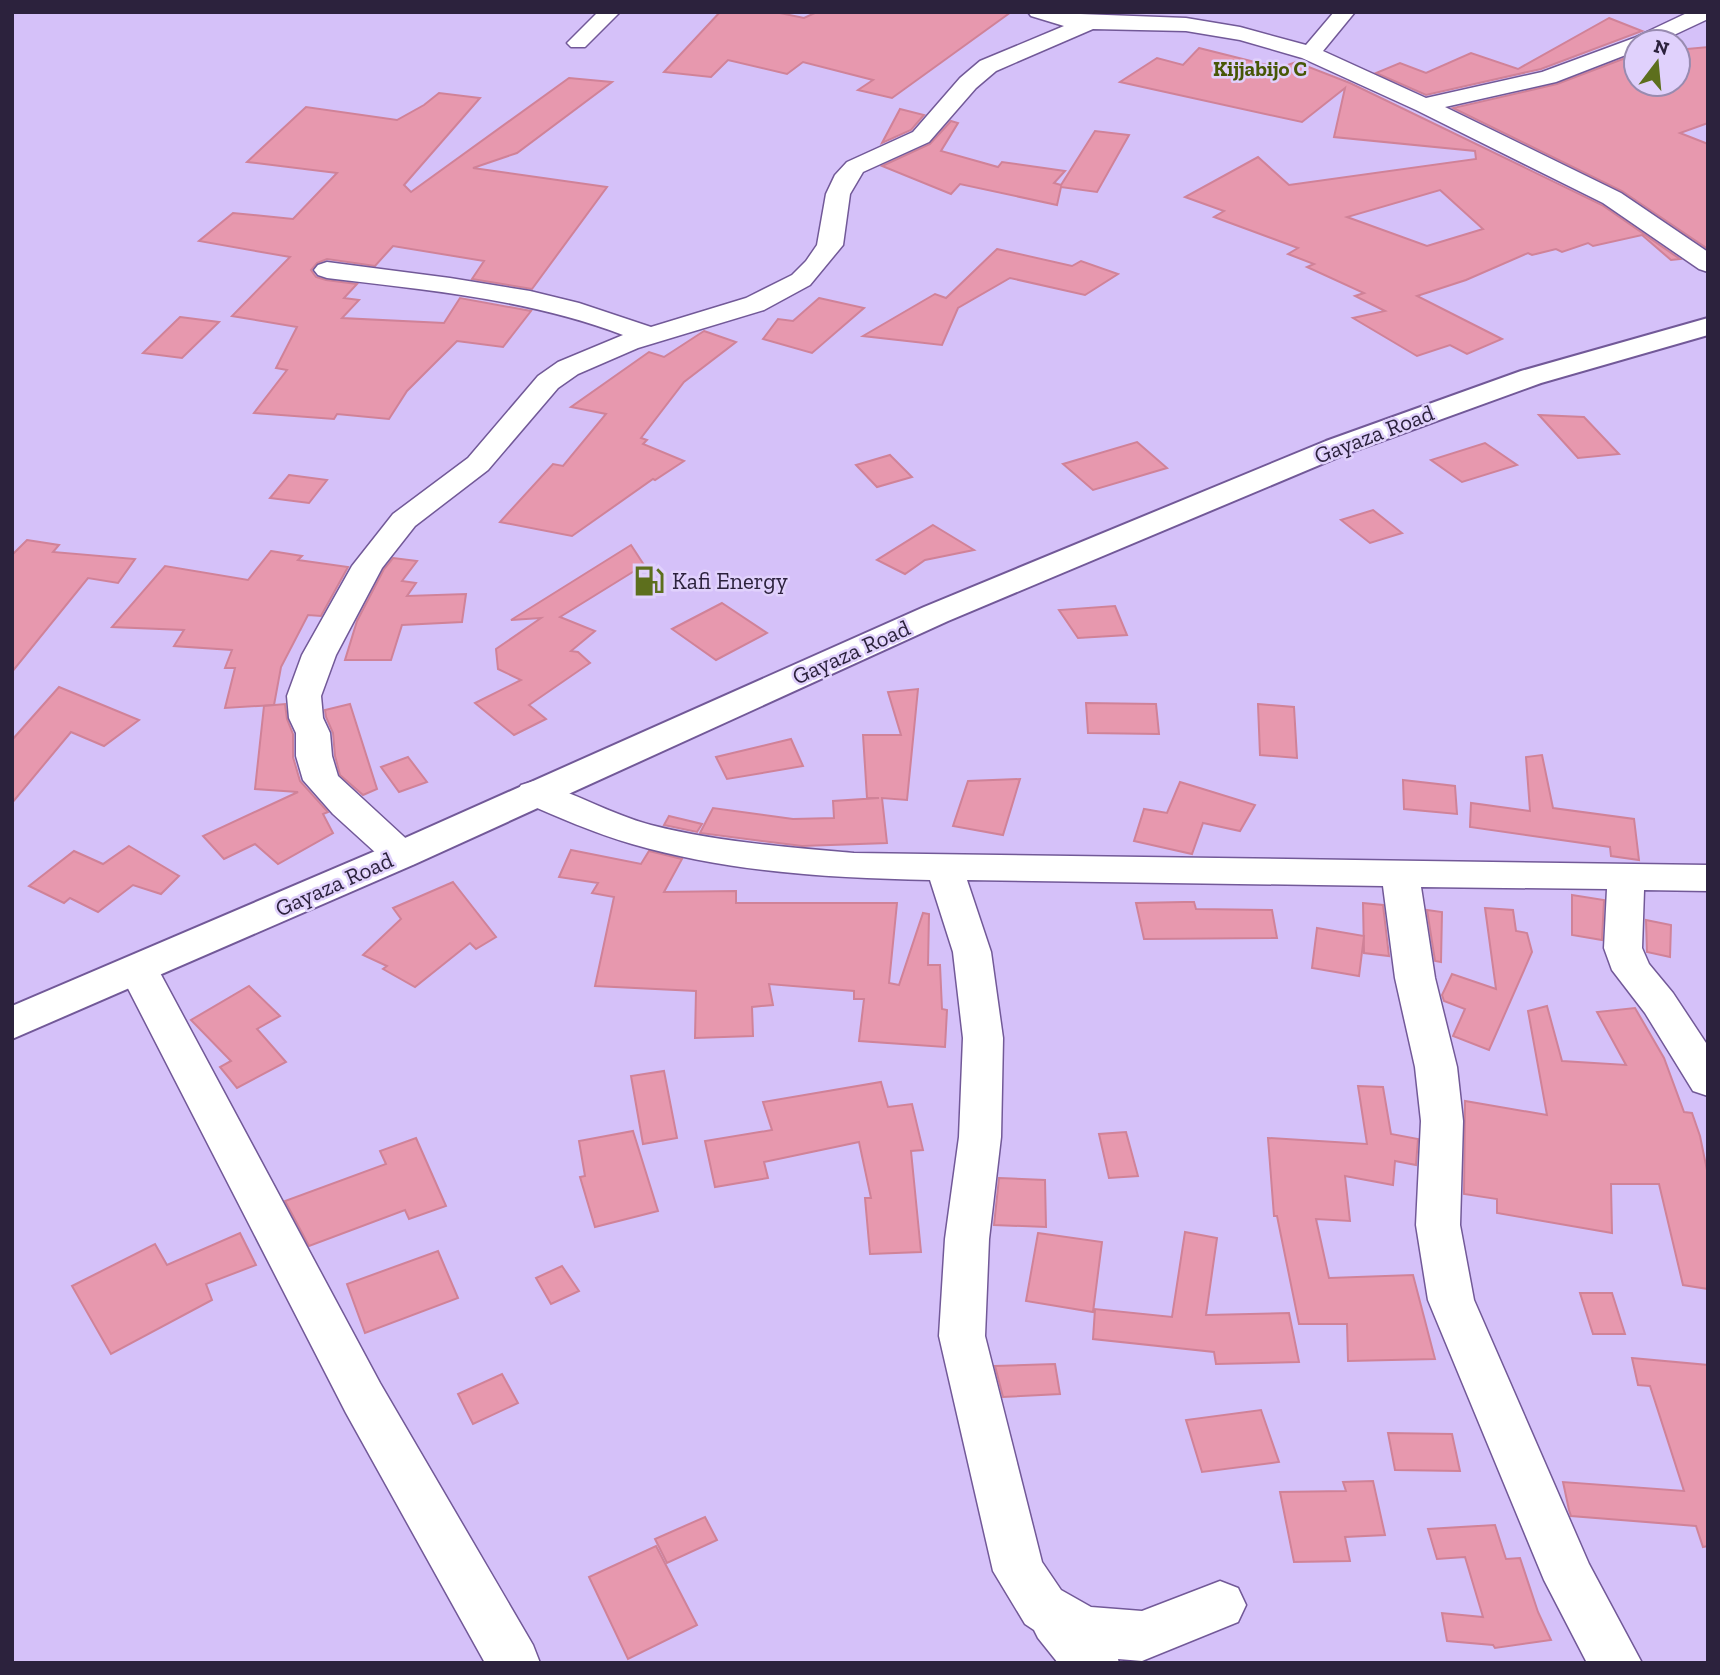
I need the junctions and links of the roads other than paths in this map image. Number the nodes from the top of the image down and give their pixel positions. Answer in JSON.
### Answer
{"nodes":[{"id":1,"x":610,"y":12,"type":"edge"},
{"id":2,"x":1038,"y":12,"type":"edge"},
{"id":3,"x":1345,"y":12,"type":"edge"},
{"id":4,"x":1706,"y":12,"type":"edge"},
{"id":5,"x":1094,"y":21,"type":"junction"},
{"id":6,"x":1672,"y":28,"type":"edge"},
{"id":7,"x":578,"y":43,"type":"dead end"},
{"id":8,"x":1622,"y":49,"type":"edge"},
{"id":9,"x":1310,"y":53,"type":"junction"},
{"id":10,"x":1424,"y":105,"type":"junction"},
{"id":11,"x":1708,"y":264,"type":"edge"},
{"id":12,"x":327,"y":270,"type":"dead end"},
{"id":13,"x":1708,"y":326,"type":"edge"},
{"id":14,"x":648,"y":335,"type":"junction"},
{"id":15,"x":534,"y":793,"type":"junction"},
{"id":16,"x":401,"y":855,"type":"junction"},
{"id":17,"x":945,"y":869,"type":"junction"},
{"id":18,"x":1400,"y":875,"type":"junction"},
{"id":19,"x":1626,"y":877,"type":"junction"},
{"id":20,"x":1708,"y":878,"type":"edge"},
{"id":21,"x":138,"y":969,"type":"junction"},
{"id":22,"x":12,"y":1024,"type":"edge"},
{"id":23,"x":1708,"y":1080,"type":"edge"},
{"id":24,"x":1220,"y":1605,"type":"dead end"},
{"id":25,"x":1043,"y":1608,"type":"junction"},
{"id":26,"x":514,"y":1663,"type":"edge"},
{"id":27,"x":1093,"y":1663,"type":"edge"},
{"id":28,"x":1616,"y":1663,"type":"edge"}],
"edges":[{"from":1,"to":7,"type":"street"},
{"from":2,"to":5,"type":"street"},
{"from":3,"to":9,"type":"street"},
{"from":4,"to":6,"type":"street"},
{"from":5,"to":9,"type":"street"},
{"from":5,"to":14,"type":"street"},
{"from":8,"to":10,"type":"street"},
{"from":9,"to":10,"type":"street"},
{"from":10,"to":11,"type":"street"},
{"from":12,"to":14,"type":"street"},
{"from":13,"to":15,"type":"main road","name":"Gayaza Road"},
{"from":14,"to":16,"type":"street"},
{"from":15,"to":16,"type":"main road","name":"Gayaza Road"},
{"from":15,"to":17,"type":"street"},
{"from":16,"to":21,"type":"main road","name":"Gayaza Road"},
{"from":17,"to":18,"type":"street"},
{"from":17,"to":25,"type":"street"},
{"from":18,"to":19,"type":"street"},
{"from":18,"to":28,"type":"street"},
{"from":19,"to":20,"type":"street"},
{"from":19,"to":23,"type":"street"},
{"from":21,"to":22,"type":"main road","name":"Gayaza Road"},
{"from":21,"to":26,"type":"street"},
{"from":24,"to":25,"type":"street"},
{"from":25,"to":27,"type":"street"}]}
